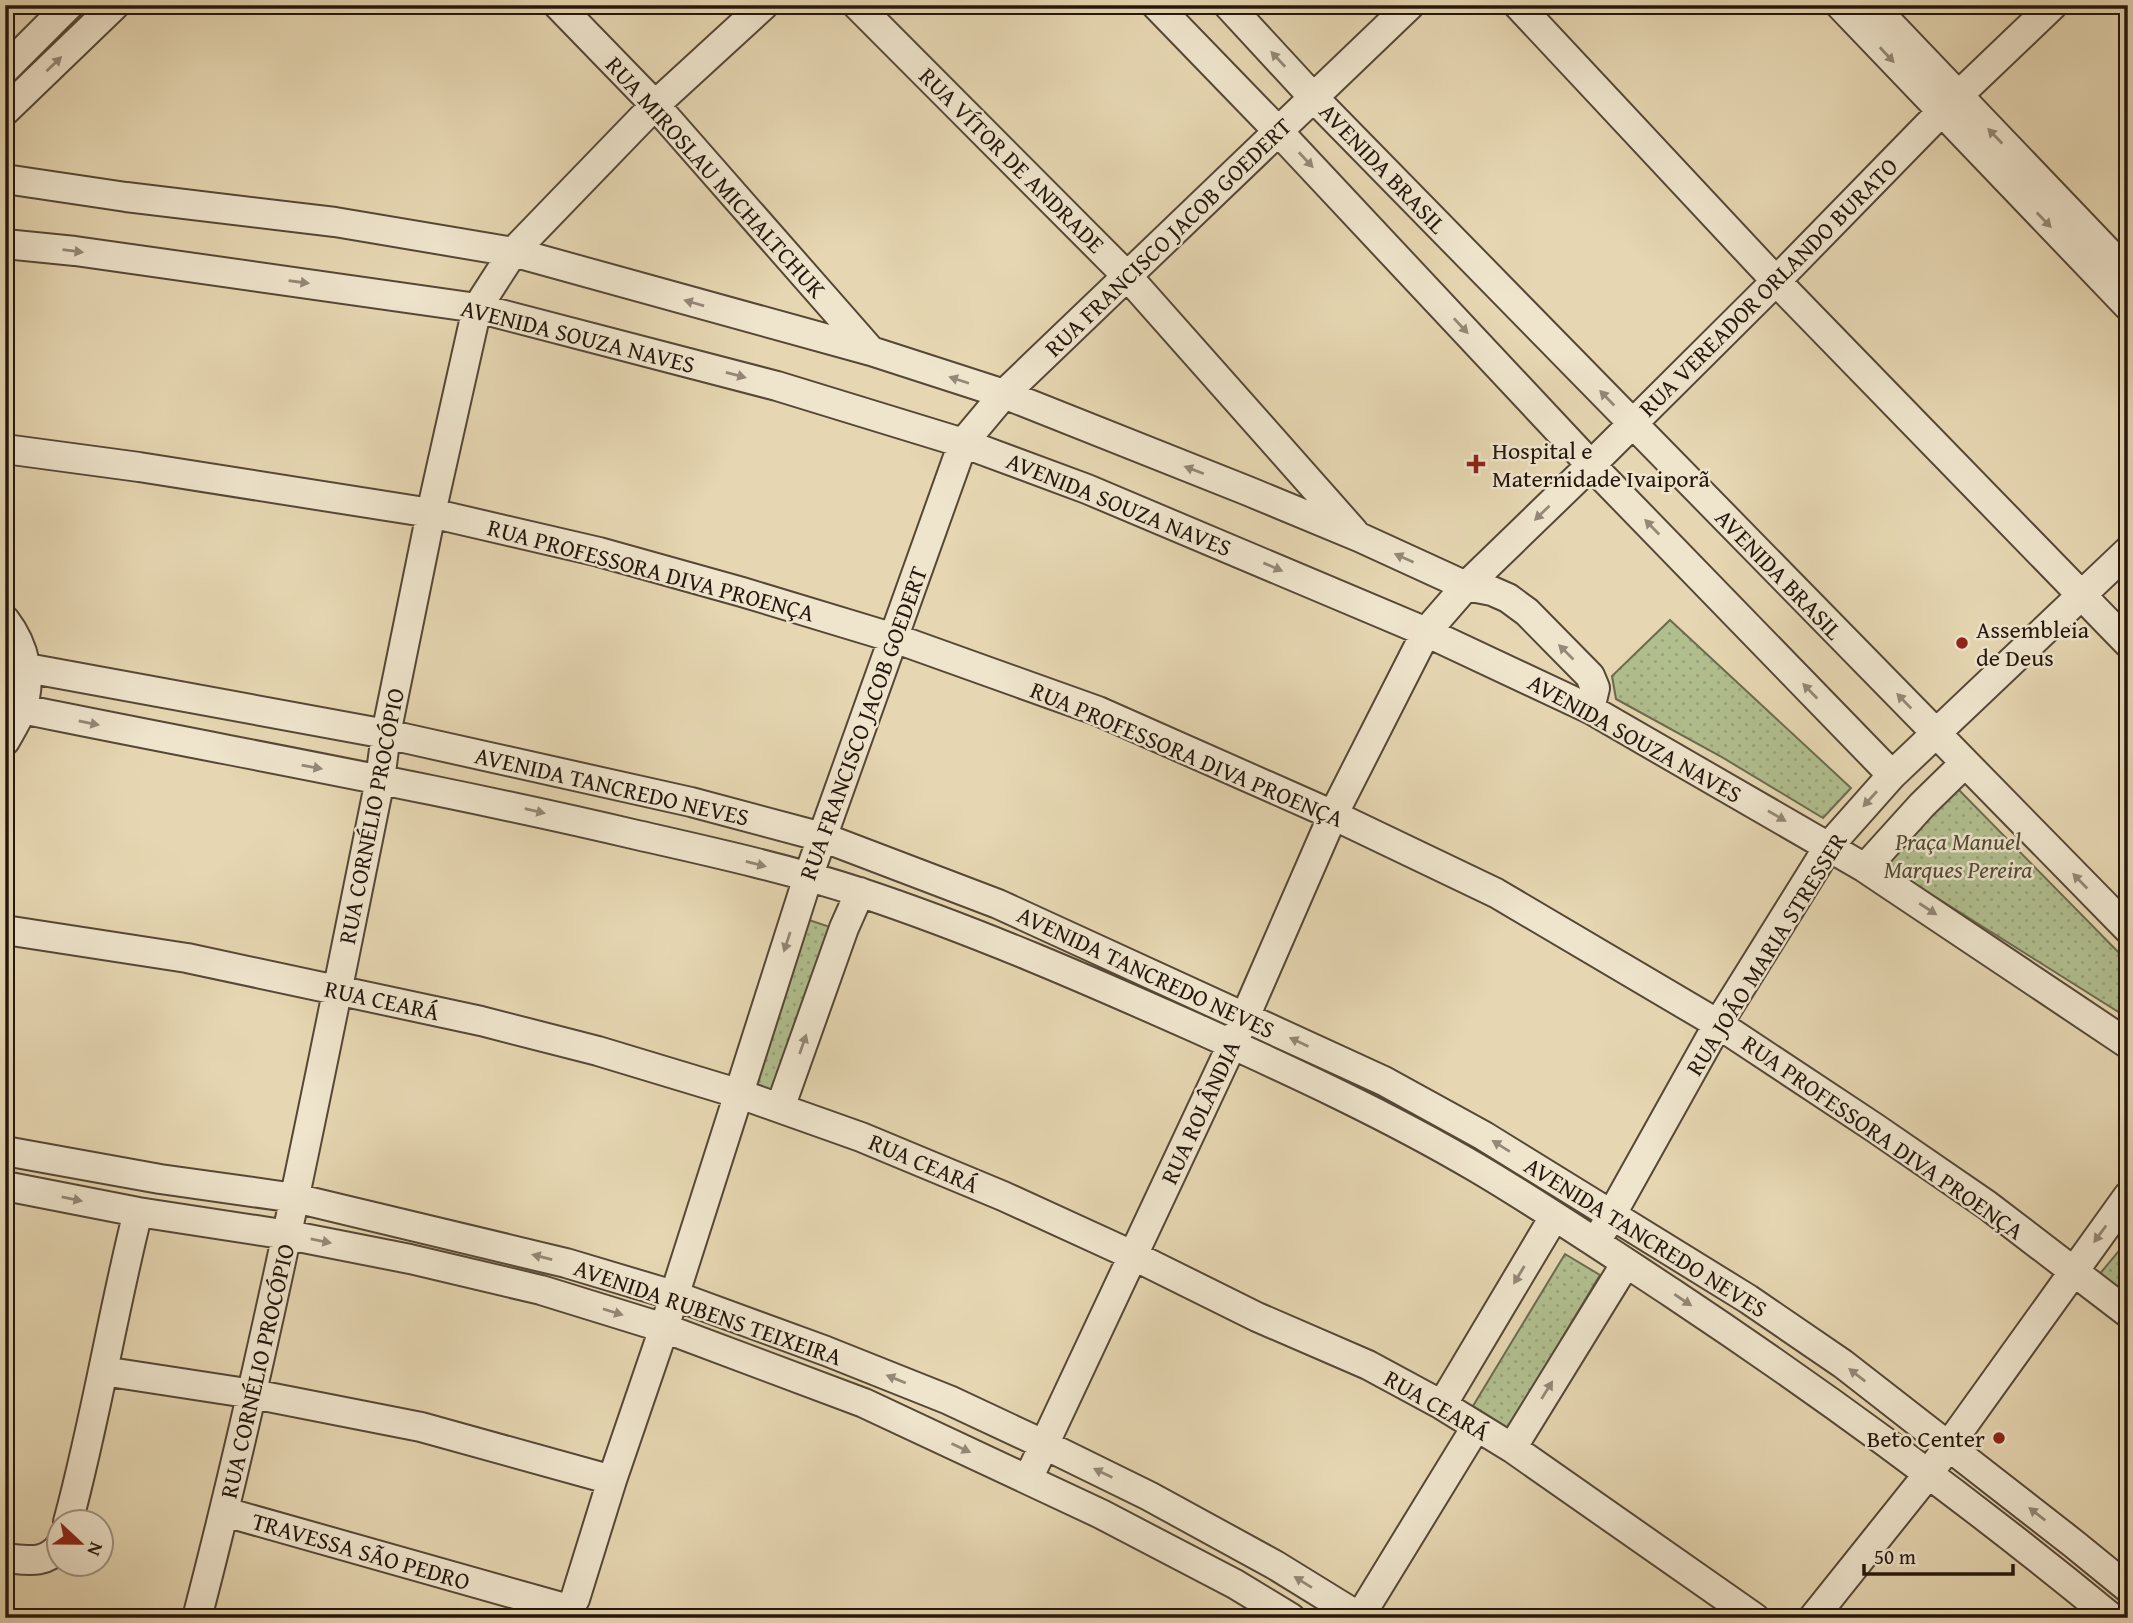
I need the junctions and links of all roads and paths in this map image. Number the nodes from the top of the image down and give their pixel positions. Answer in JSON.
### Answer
{"nodes":[{"id":1,"x":69,"y":5,"type":"edge"},
{"id":2,"x":115,"y":5,"type":"edge"},
{"id":3,"x":558,"y":5,"type":"edge"},
{"id":4,"x":764,"y":5,"type":"edge"},
{"id":5,"x":858,"y":5,"type":"edge"},
{"id":6,"x":1156,"y":5,"type":"edge"},
{"id":7,"x":1228,"y":5,"type":"edge"},
{"id":8,"x":1410,"y":5,"type":"edge"},
{"id":9,"x":1518,"y":5,"type":"edge"},
{"id":10,"x":1840,"y":5,"type":"edge"},
{"id":11,"x":1872,"y":5,"type":"edge"},
{"id":12,"x":2053,"y":5,"type":"edge"},
{"id":13,"x":5,"y":69,"type":"edge"},
{"id":14,"x":1313,"y":97,"type":"junction"},
{"id":15,"x":1949,"y":104,"type":"junction"},
{"id":16,"x":655,"y":105,"type":"junction"},
{"id":17,"x":5,"y":111,"type":"edge"},
{"id":18,"x":1278,"y":131,"type":"junction"},
{"id":19,"x":5,"y":179,"type":"edge"},
{"id":20,"x":5,"y":244,"type":"edge"},
{"id":21,"x":513,"y":253,"type":"junction"},
{"id":22,"x":2128,"y":273,"type":"edge"},
{"id":23,"x":1128,"y":277,"type":"junction"},
{"id":24,"x":1776,"y":281,"type":"junction"},
{"id":25,"x":2128,"y":306,"type":"edge"},
{"id":26,"x":477,"y":308,"type":"junction"},
{"id":27,"x":871,"y":352,"type":"junction"},
{"id":28,"x":1004,"y":394,"type":"junction"},
{"id":29,"x":1632,"y":424,"type":"junction"},
{"id":30,"x":963,"y":443,"type":"junction"},
{"id":31,"x":5,"y":449,"type":"edge"},
{"id":32,"x":1591,"y":465,"type":"junction"},
{"id":33,"x":431,"y":513,"type":"junction"},
{"id":34,"x":1359,"y":537,"type":"junction"},
{"id":35,"x":2128,"y":551,"type":"edge"},
{"id":36,"x":1466,"y":586,"type":"junction"},
{"id":37,"x":2081,"y":596,"type":"junction"},
{"id":38,"x":5,"y":620,"type":"edge"},
{"id":39,"x":1426,"y":632,"type":"junction"},
{"id":40,"x":894,"y":638,"type":"junction"},
{"id":41,"x":2128,"y":643,"type":"edge"},
{"id":42,"x":27,"y":668,"type":"junction"},
{"id":43,"x":22,"y":709,"type":"junction"},
{"id":44,"x":1590,"y":709,"type":"junction"},
{"id":45,"x":386,"y":734,"type":"junction"},
{"id":46,"x":1936,"y":734,"type":"junction"},
{"id":47,"x":5,"y":741,"type":"edge"},
{"id":48,"x":1965,"y":763,"type":"junction"},
{"id":49,"x":1892,"y":775,"type":"junction"},
{"id":50,"x":380,"y":780,"type":"junction"},
{"id":51,"x":1333,"y":815,"type":"junction"},
{"id":52,"x":822,"y":837,"type":"junction"},
{"id":53,"x":1829,"y":846,"type":"junction"},
{"id":54,"x":1866,"y":868,"type":"junction"},
{"id":55,"x":808,"y":877,"type":"junction"},
{"id":56,"x":860,"y":892,"type":"junction"},
{"id":57,"x":2128,"y":929,"type":"edge"},
{"id":58,"x":5,"y":930,"type":"edge"},
{"id":59,"x":338,"y":990,"type":"junction"},
{"id":60,"x":1245,"y":1017,"type":"junction"},
{"id":61,"x":1718,"y":1024,"type":"junction"},
{"id":62,"x":1232,"y":1044,"type":"junction"},
{"id":63,"x":2128,"y":1044,"type":"edge"},
{"id":64,"x":737,"y":1093,"type":"junction"},
{"id":65,"x":780,"y":1108,"type":"junction"},
{"id":66,"x":5,"y":1151,"type":"edge"},
{"id":67,"x":5,"y":1186,"type":"edge"},
{"id":68,"x":2128,"y":1196,"type":"edge"},
{"id":69,"x":295,"y":1198,"type":"junction"},
{"id":70,"x":138,"y":1212,"type":"junction"},
{"id":71,"x":1612,"y":1215,"type":"junction"},
{"id":72,"x":1554,"y":1217,"type":"junction"},
{"id":73,"x":288,"y":1235,"type":"junction"},
{"id":74,"x":1595,"y":1242,"type":"junction"},
{"id":75,"x":1132,"y":1255,"type":"junction"},
{"id":76,"x":1626,"y":1262,"type":"junction"},
{"id":77,"x":2073,"y":1272,"type":"junction"},
{"id":78,"x":673,"y":1295,"type":"junction"},
{"id":79,"x":2128,"y":1313,"type":"edge"},
{"id":80,"x":664,"y":1328,"type":"junction"},
{"id":81,"x":103,"y":1371,"type":"junction"},
{"id":82,"x":253,"y":1394,"type":"junction"},
{"id":83,"x":1442,"y":1405,"type":"junction"},
{"id":84,"x":1475,"y":1427,"type":"junction"},
{"id":85,"x":1043,"y":1444,"type":"junction"},
{"id":86,"x":1948,"y":1447,"type":"junction"},
{"id":87,"x":1511,"y":1448,"type":"junction"},
{"id":88,"x":1929,"y":1473,"type":"junction"},
{"id":89,"x":1028,"y":1479,"type":"junction"},
{"id":90,"x":612,"y":1480,"type":"junction"},
{"id":91,"x":72,"y":1508,"type":"edge"},
{"id":92,"x":225,"y":1512,"type":"junction"},
{"id":93,"x":5,"y":1558,"type":"edge"},
{"id":94,"x":46,"y":1558,"type":"edge"},
{"id":95,"x":2128,"y":1588,"type":"edge"},
{"id":96,"x":575,"y":1599,"type":"joint"},
{"id":97,"x":1360,"y":1617,"type":"edge"},
{"id":98,"x":197,"y":1618,"type":"edge"},
{"id":99,"x":1291,"y":1618,"type":"edge"},
{"id":100,"x":1755,"y":1618,"type":"edge"},
{"id":101,"x":1813,"y":1618,"type":"edge"},
{"id":102,"x":2112,"y":1618,"type":"edge"}],
"edges":[{"from":1,"to":13,"type":"street"},
{"from":17,"to":2,"type":"street","one_way":true},
{"from":3,"to":16,"type":"street","name":"RUA MIROSLAU MICHALTCHUK"},
{"from":4,"to":16,"type":"street","name":"RUA CORNÉLIO PROCÓPIO"},
{"from":5,"to":23,"type":"street","name":"RUA VÍTOR DE ANDRADE"},
{"from":6,"to":18,"type":"street","name":"AVENIDA BRASIL"},
{"from":14,"to":7,"type":"street","name":"AVENIDA BRASIL","one_way":true},
{"from":8,"to":14,"type":"street","name":"RUA FRANCISCO JACOB GOEDERT"},
{"from":9,"to":24,"type":"street"},
{"from":10,"to":15,"type":"street","one_way":true},
{"from":11,"to":15,"type":"street"},
{"from":12,"to":15,"type":"street","name":"RUA VEREADOR ORLANDO BURATO"},
{"from":14,"to":18,"type":"street","name":"RUA FRANCISCO JACOB GOEDERT"},
{"from":29,"to":14,"type":"street","name":"AVENIDA BRASIL","one_way":true},
{"from":22,"to":15,"type":"street","one_way":true},
{"from":15,"to":24,"type":"street","name":"RUA VEREADOR ORLANDO BURATO"},
{"from":15,"to":25,"type":"street","one_way":true},
{"from":16,"to":21,"type":"street","name":"RUA CORNÉLIO PROCÓPIO"},
{"from":16,"to":27,"type":"street","name":"RUA MIROSLAU MICHALTCHUK"},
{"from":18,"to":23,"type":"street","name":"RUA FRANCISCO JACOB GOEDERT"},
{"from":18,"to":32,"type":"street","name":"AVENIDA BRASIL","one_way":true},
{"from":19,"to":21,"type":"street"},
{"from":20,"to":26,"type":"street","name":"AVENIDA SOUZA NAVES","one_way":true},
{"from":21,"to":26,"type":"street","name":"RUA CORNÉLIO PROCÓPIO"},
{"from":27,"to":21,"type":"street","one_way":true},
{"from":23,"to":28,"type":"street","name":"RUA FRANCISCO JACOB GOEDERT"},
{"from":23,"to":34,"type":"street","name":"RUA VÍTOR DE ANDRADE"},
{"from":24,"to":29,"type":"street","name":"RUA VEREADOR ORLANDO BURATO"},
{"from":24,"to":37,"type":"street"},
{"from":26,"to":30,"type":"street","name":"AVENIDA SOUZA NAVES","one_way":true},
{"from":26,"to":33,"type":"street","name":"RUA CORNÉLIO PROCÓPIO"},
{"from":28,"to":27,"type":"street","one_way":true},
{"from":28,"to":30,"type":"street","name":"RUA FRANCISCO JACOB GOEDERT"},
{"from":34,"to":28,"type":"street","one_way":true},
{"from":29,"to":32,"type":"street","name":"RUA VEREADOR ORLANDO BURATO"},
{"from":46,"to":29,"type":"street","name":"AVENIDA BRASIL","one_way":true},
{"from":30,"to":39,"type":"street","name":"AVENIDA SOUZA NAVES","one_way":true},
{"from":30,"to":40,"type":"street","name":"RUA FRANCISCO JACOB GOEDERT"},
{"from":31,"to":33,"type":"street","name":"RUA PROFESSORA DIVA PROENÇA"},
{"from":32,"to":36,"type":"street","name":"RUA VEREADOR ORLANDO BURATO","one_way":true},
{"from":49,"to":32,"type":"street","name":"AVENIDA BRASIL","one_way":true},
{"from":33,"to":40,"type":"street","name":"RUA PROFESSORA DIVA PROENÇA"},
{"from":33,"to":45,"type":"street","name":"RUA CORNÉLIO PROCÓPIO"},
{"from":36,"to":34,"type":"street","one_way":true},
{"from":35,"to":37,"type":"street","name":"RUA JOÃO MARIA STRESSER"},
{"from":36,"to":39,"type":"street","name":"RUA VEREADOR ORLANDO BURATO"},
{"from":44,"to":36,"type":"street","one_way":true},
{"from":37,"to":41,"type":"street"},
{"from":37,"to":46,"type":"street","name":"RUA JOÃO MARIA STRESSER"},
{"from":38,"to":42,"type":"street"},
{"from":39,"to":44,"type":"street","name":"AVENIDA SOUZA NAVES"},
{"from":39,"to":51,"type":"street","name":"RUA ROLÂNDIA"},
{"from":40,"to":51,"type":"street","name":"RUA PROFESSORA DIVA PROENÇA"},
{"from":40,"to":52,"type":"street","name":"RUA FRANCISCO JACOB GOEDERT"},
{"from":42,"to":43,"type":"street"},
{"from":42,"to":45,"type":"street","name":"AVENIDA TANCREDO NEVES"},
{"from":43,"to":47,"type":"street"},
{"from":43,"to":50,"type":"street","name":"AVENIDA TANCREDO NEVES","one_way":true},
{"from":44,"to":53,"type":"street","name":"AVENIDA SOUZA NAVES","one_way":true},
{"from":45,"to":50,"type":"street","name":"RUA CORNÉLIO PROCÓPIO"},
{"from":45,"to":52,"type":"street","name":"AVENIDA TANCREDO NEVES"},
{"from":46,"to":48,"type":"street","name":"AVENIDA BRASIL"},
{"from":46,"to":49,"type":"street","name":"RUA JOÃO MARIA STRESSER"},
{"from":48,"to":54,"type":"street","name":"RUA JOÃO MARIA STRESSER"},
{"from":57,"to":48,"type":"street","name":"AVENIDA BRASIL","one_way":true},
{"from":49,"to":53,"type":"street","name":"RUA JOÃO MARIA STRESSER","one_way":true},
{"from":50,"to":55,"type":"street","name":"AVENIDA TANCREDO NEVES","one_way":true},
{"from":50,"to":59,"type":"street","name":"RUA CORNÉLIO PROCÓPIO"},
{"from":51,"to":60,"type":"street","name":"RUA ROLÂNDIA"},
{"from":51,"to":61,"type":"street","name":"RUA PROFESSORA DIVA PROENÇA"},
{"from":52,"to":55,"type":"street","name":"RUA FRANCISCO JACOB GOEDERT"},
{"from":52,"to":60,"type":"street","name":"AVENIDA TANCREDO NEVES"},
{"from":53,"to":54,"type":"street","name":"AVENIDA SOUZA NAVES"},
{"from":53,"to":61,"type":"street","name":"RUA JOÃO MARIA STRESSER"},
{"from":54,"to":63,"type":"street","name":"AVENIDA SOUZA NAVES","one_way":true},
{"from":55,"to":56,"type":"street","name":"AVENIDA TANCREDO NEVES"},
{"from":55,"to":64,"type":"street","name":"RUA FRANCISCO JACOB GOEDERT","one_way":true},
{"from":56,"to":62,"type":"street","name":"AVENIDA TANCREDO NEVES"},
{"from":65,"to":56,"type":"street","one_way":true},
{"from":58,"to":59,"type":"street","name":"RUA CEARÁ"},
{"from":59,"to":64,"type":"street","name":"RUA CEARÁ"},
{"from":59,"to":69,"type":"street","name":"RUA CORNÉLIO PROCÓPIO"},
{"from":60,"to":62,"type":"street","name":"RUA ROLÂNDIA"},
{"from":71,"to":60,"type":"street","name":"AVENIDA TANCREDO NEVES","one_way":true},
{"from":61,"to":71,"type":"street","name":"RUA JOÃO MARIA STRESSER"},
{"from":61,"to":77,"type":"street","name":"RUA PROFESSORA DIVA PROENÇA"},
{"from":62,"to":72,"type":"street","name":"AVENIDA TANCREDO NEVES"},
{"from":62,"to":75,"type":"street","name":"RUA ROLÂNDIA"},
{"from":64,"to":65,"type":"street","name":"RUA CEARÁ"},
{"from":64,"to":78,"type":"street","name":"RUA FRANCISCO JACOB GOEDERT"},
{"from":65,"to":75,"type":"street","name":"RUA CEARÁ"},
{"from":66,"to":69,"type":"street","name":"AVENIDA RUBENS TEIXEIRA"},
{"from":67,"to":70,"type":"street","name":"AVENIDA RUBENS TEIXEIRA","one_way":true},
{"from":68,"to":77,"type":"street","one_way":true},
{"from":69,"to":73,"type":"street","name":"RUA CORNÉLIO PROCÓPIO"},
{"from":78,"to":69,"type":"street","name":"AVENIDA RUBENS TEIXEIRA","one_way":true},
{"from":70,"to":73,"type":"street","name":"AVENIDA RUBENS TEIXEIRA"},
{"from":70,"to":81,"type":"street"},
{"from":71,"to":74,"type":"street","name":"RUA JOÃO MARIA STRESSER"},
{"from":86,"to":71,"type":"street","name":"AVENIDA TANCREDO NEVES","one_way":true},
{"from":72,"to":74,"type":"street","name":"AVENIDA TANCREDO NEVES"},
{"from":72,"to":83,"type":"street","one_way":true},
{"from":73,"to":80,"type":"street","name":"AVENIDA RUBENS TEIXEIRA","one_way":true},
{"from":73,"to":82,"type":"street","name":"RUA CORNÉLIO PROCÓPIO"},
{"from":74,"to":76,"type":"street","name":"AVENIDA TANCREDO NEVES"},
{"from":75,"to":83,"type":"street","name":"RUA CEARÁ"},
{"from":75,"to":85,"type":"street","name":"RUA ROLÂNDIA"},
{"from":87,"to":76,"type":"street","one_way":true},
{"from":76,"to":88,"type":"street","name":"AVENIDA TANCREDO NEVES","one_way":true},
{"from":77,"to":79,"type":"street","name":"RUA PROFESSORA DIVA PROENÇA"},
{"from":77,"to":86,"type":"street"},
{"from":78,"to":80,"type":"street","name":"RUA FRANCISCO JACOB GOEDERT"},
{"from":85,"to":78,"type":"street","name":"AVENIDA RUBENS TEIXEIRA","one_way":true},
{"from":80,"to":89,"type":"street","name":"AVENIDA RUBENS TEIXEIRA","one_way":true},
{"from":80,"to":90,"type":"street","name":"RUA FRANCISCO JACOB GOEDERT"},
{"from":81,"to":82,"type":"street"},
{"from":81,"to":91,"type":"street"},
{"from":82,"to":90,"type":"street"},
{"from":82,"to":92,"type":"street","name":"RUA CORNÉLIO PROCÓPIO"},
{"from":83,"to":84,"type":"street","name":"RUA CEARÁ"},
{"from":84,"to":87,"type":"street","name":"RUA CEARÁ"},
{"from":84,"to":97,"type":"street"},
{"from":85,"to":89,"type":"street","name":"RUA ROLÂNDIA"},
{"from":97,"to":85,"type":"street","name":"AVENIDA RUBENS TEIXEIRA","one_way":true},
{"from":86,"to":88,"type":"street"},
{"from":95,"to":86,"type":"street","name":"AVENIDA TANCREDO NEVES","one_way":true},
{"from":87,"to":100,"type":"street","name":"RUA CEARÁ"},
{"from":88,"to":101,"type":"street"},
{"from":88,"to":102,"type":"street","name":"AVENIDA TANCREDO NEVES"},
{"from":89,"to":99,"type":"street","name":"AVENIDA RUBENS TEIXEIRA"},
{"from":90,"to":96,"type":"street","name":"RUA FRANCISCO JACOB GOEDERT"},
{"from":92,"to":96,"type":"street","name":"TRAVESSA SÃO PEDRO"},
{"from":92,"to":98,"type":"street","name":"RUA CORNÉLIO PROCÓPIO"},
{"from":93,"to":94,"type":"street"}]}
